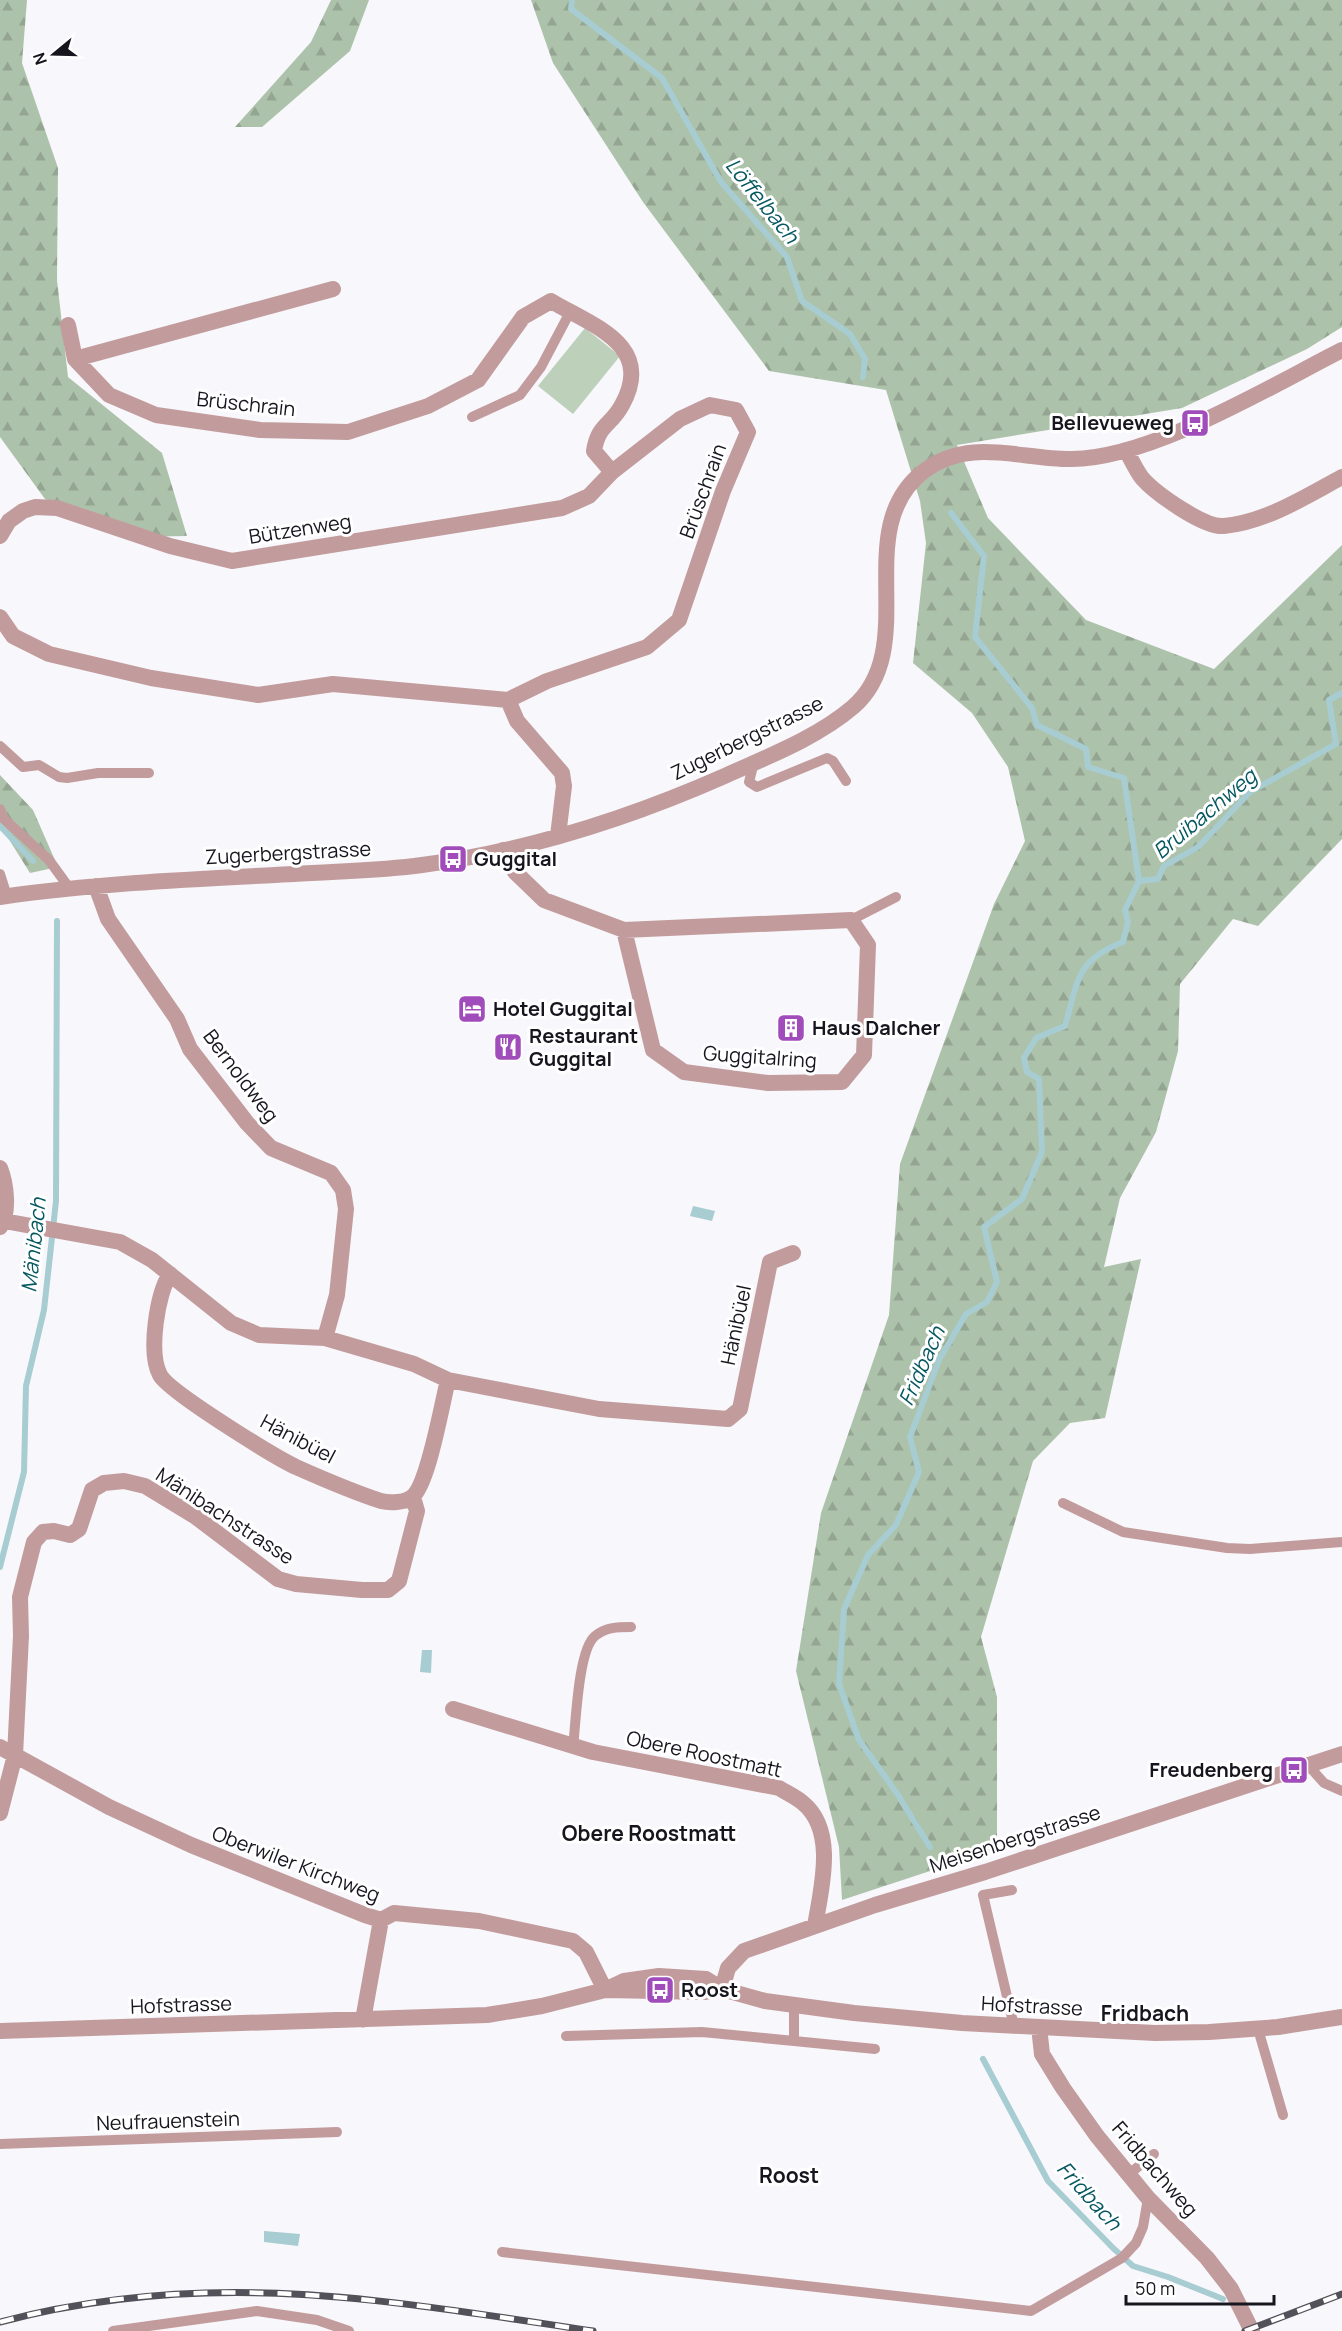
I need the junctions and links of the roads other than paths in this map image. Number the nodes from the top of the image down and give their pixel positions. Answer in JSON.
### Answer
{"nodes":[{"id":1,"x":333,"y":289,"type":"dead end"},
{"id":2,"x":570,"y":312,"type":"junction"},
{"id":3,"x":68,"y":325,"type":"dead end"},
{"id":4,"x":1342,"y":350,"type":"edge"},
{"id":5,"x":75,"y":359,"type":"junction"},
{"id":6,"x":472,"y":417,"type":"dead end"},
{"id":7,"x":1126,"y":450,"type":"junction"},
{"id":8,"x":612,"y":472,"type":"junction"},
{"id":9,"x":1342,"y":477,"type":"edge"},
{"id":10,"x":0,"y":536,"type":"edge"},
{"id":11,"x":0,"y":617,"type":"edge"},
{"id":12,"x":508,"y":700,"type":"junction"},
{"id":13,"x":0,"y":746,"type":"edge"},
{"id":14,"x":754,"y":762,"type":"junction"},
{"id":15,"x":149,"y":773,"type":"dead end"},
{"id":16,"x":846,"y":781,"type":"dead end"},
{"id":17,"x":0,"y":809,"type":"edge"},
{"id":18,"x":558,"y":837,"type":"junction"},
{"id":19,"x":503,"y":850,"type":"junction"},
{"id":20,"x":0,"y":874,"type":"edge"},
{"id":21,"x":96,"y":886,"type":"junction"},
{"id":22,"x":67,"y":890,"type":"junction"},
{"id":23,"x":3,"y":896,"type":"edge"},
{"id":24,"x":896,"y":897,"type":"dead end"},
{"id":25,"x":851,"y":920,"type":"junction"},
{"id":26,"x":624,"y":930,"type":"junction"},
{"id":27,"x":0,"y":1168,"type":"edge"},
{"id":28,"x":2,"y":1224,"type":"edge"},
{"id":29,"x":793,"y":1253,"type":"dead end"},
{"id":30,"x":170,"y":1274,"type":"junction"},
{"id":31,"x":325,"y":1338,"type":"junction"},
{"id":32,"x":448,"y":1380,"type":"junction"},
{"id":33,"x":413,"y":1497,"type":"junction"},
{"id":34,"x":1063,"y":1503,"type":"dead end"},
{"id":35,"x":1342,"y":1542,"type":"edge"},
{"id":36,"x":631,"y":1628,"type":"dead end"},
{"id":37,"x":453,"y":1709,"type":"dead end"},
{"id":38,"x":573,"y":1747,"type":"junction"},
{"id":39,"x":8,"y":1751,"type":"edge"},
{"id":40,"x":1342,"y":1754,"type":"edge"},
{"id":41,"x":1308,"y":1765,"type":"junction"},
{"id":42,"x":1342,"y":1791,"type":"edge"},
{"id":43,"x":0,"y":1813,"type":"edge"},
{"id":44,"x":1012,"y":1890,"type":"dead end"},
{"id":45,"x":381,"y":1920,"type":"junction"},
{"id":46,"x":815,"y":1926,"type":"junction"},
{"id":47,"x":722,"y":1989,"type":"junction"},
{"id":48,"x":605,"y":1990,"type":"junction"},
{"id":49,"x":794,"y":2005,"type":"junction"},
{"id":50,"x":1342,"y":2016,"type":"edge"},
{"id":51,"x":363,"y":2020,"type":"junction"},
{"id":52,"x":1014,"y":2026,"type":"junction"},
{"id":53,"x":1039,"y":2027,"type":"junction"},
{"id":54,"x":1258,"y":2029,"type":"junction"},
{"id":55,"x":0,"y":2031,"type":"edge"},
{"id":56,"x":566,"y":2036,"type":"dead end"},
{"id":57,"x":794,"y":2041,"type":"junction"},
{"id":58,"x":874,"y":2049,"type":"dead end"},
{"id":59,"x":1283,"y":2115,"type":"dead end"},
{"id":60,"x":337,"y":2132,"type":"dead end"},
{"id":61,"x":0,"y":2144,"type":"edge"},
{"id":62,"x":1154,"y":2154,"type":"dead end"},
{"id":63,"x":1129,"y":2174,"type":"junction"},
{"id":64,"x":1148,"y":2198,"type":"junction"},
{"id":65,"x":502,"y":2252,"type":"dead end"},
{"id":66,"x":113,"y":2331,"type":"edge"},
{"id":67,"x":349,"y":2331,"type":"edge"},
{"id":68,"x":1252,"y":2331,"type":"edge"}],
"edges":[{"from":1,"to":5,"type":"street"},
{"from":2,"to":5,"type":"street","name":"Brüschrain"},
{"from":2,"to":6,"type":"lane"},
{"from":2,"to":8,"type":"street","name":"Brüschrain"},
{"from":3,"to":5,"type":"street"},
{"from":4,"to":7,"type":"street","name":"Zugerbergstrasse"},
{"from":7,"to":9,"type":"street"},
{"from":7,"to":14,"type":"street","name":"Zugerbergstrasse"},
{"from":8,"to":10,"type":"street","name":"Bützenweg"},
{"from":8,"to":12,"type":"street","name":"Brüschrain"},
{"from":11,"to":12,"type":"street"},
{"from":12,"to":18,"type":"street"},
{"from":13,"to":15,"type":"lane"},
{"from":14,"to":16,"type":"lane"},
{"from":14,"to":18,"type":"street","name":"Zugerbergstrasse"},
{"from":17,"to":22,"type":"lane"},
{"from":18,"to":19,"type":"street","name":"Zugerbergstrasse"},
{"from":19,"to":21,"type":"street","name":"Zugerbergstrasse"},
{"from":19,"to":26,"type":"street"},
{"from":20,"to":23,"type":"lane"},
{"from":21,"to":22,"type":"street","name":"Zugerbergstrasse"},
{"from":21,"to":31,"type":"street","name":"Bernoldweg"},
{"from":22,"to":23,"type":"street","name":"Zugerbergstrasse"},
{"from":24,"to":25,"type":"lane"},
{"from":25,"to":26,"type":"street"},
{"from":25,"to":26,"type":"street","name":"Guggitalring"},
{"from":27,"to":28,"type":"street"},
{"from":28,"to":30,"type":"street","name":"Hänibüel"},
{"from":29,"to":32,"type":"street","name":"Hänibüel"},
{"from":30,"to":31,"type":"street","name":"Hänibüel"},
{"from":30,"to":33,"type":"street","name":"Hänibüel"},
{"from":31,"to":32,"type":"street","name":"Hänibüel"},
{"from":32,"to":33,"type":"street"},
{"from":33,"to":39,"type":"street","name":"Mänibachstrasse"},
{"from":34,"to":35,"type":"lane"},
{"from":36,"to":38,"type":"lane"},
{"from":37,"to":38,"type":"street","name":"Obere Roostmatt"},
{"from":38,"to":46,"type":"street","name":"Obere Roostmatt"},
{"from":39,"to":43,"type":"street","name":"Mänibachstrasse"},
{"from":39,"to":45,"type":"street","name":"Oberwiler Kirchweg"},
{"from":40,"to":41,"type":"street","name":"Meisenbergstrasse"},
{"from":41,"to":42,"type":"lane"},
{"from":41,"to":46,"type":"street","name":"Meisenbergstrasse"},
{"from":44,"to":52,"type":"lane"},
{"from":45,"to":48,"type":"street","name":"Oberwiler Kirchweg"},
{"from":45,"to":51,"type":"street"},
{"from":46,"to":47,"type":"street","name":"Meisenbergstrasse"},
{"from":47,"to":48,"type":"street","name":"Hofstrasse"},
{"from":47,"to":49,"type":"street","name":"Hofstrasse"},
{"from":48,"to":51,"type":"street","name":"Hofstrasse"},
{"from":49,"to":52,"type":"street","name":"Hofstrasse"},
{"from":49,"to":57,"type":"lane"},
{"from":50,"to":54,"type":"street","name":"Hofstrasse"},
{"from":51,"to":55,"type":"street","name":"Hofstrasse"},
{"from":52,"to":53,"type":"street","name":"Hofstrasse"},
{"from":53,"to":54,"type":"street","name":"Hofstrasse"},
{"from":53,"to":63,"type":"street","name":"Fridbachweg"},
{"from":54,"to":59,"type":"lane"},
{"from":56,"to":57,"type":"lane"},
{"from":57,"to":58,"type":"lane"},
{"from":60,"to":61,"type":"lane","name":"Neufrauenstein"},
{"from":62,"to":63,"type":"lane"},
{"from":63,"to":64,"type":"street","name":"Fridbachweg"},
{"from":64,"to":65,"type":"lane"},
{"from":64,"to":68,"type":"street","name":"Fridbachweg"},
{"from":66,"to":67,"type":"lane"}]}
